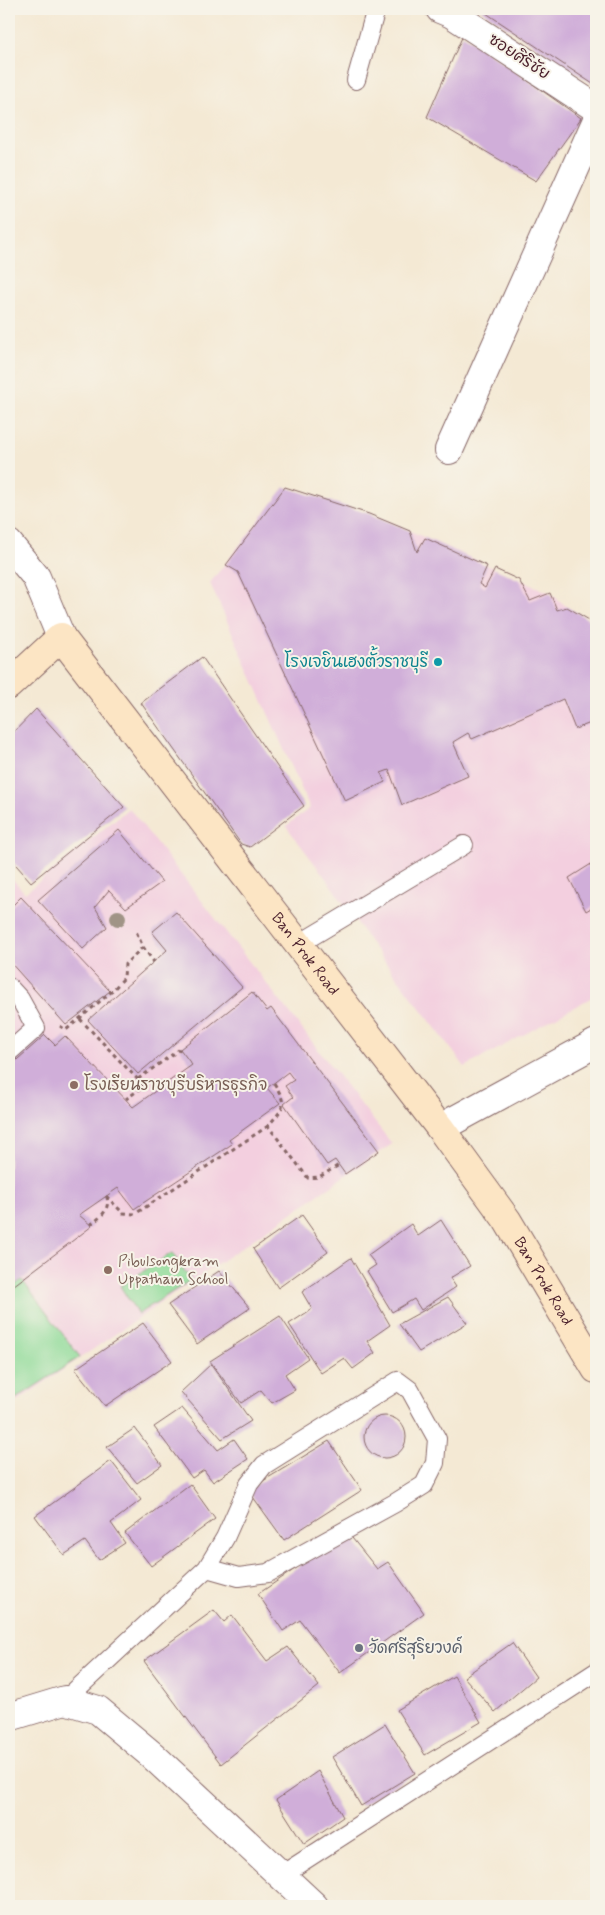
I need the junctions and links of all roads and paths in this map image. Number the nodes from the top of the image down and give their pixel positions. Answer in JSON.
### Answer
{"nodes":[{"id":1,"x":376,"y":9,"type":"edge"},
{"id":2,"x":449,"y":10,"type":"edge"},
{"id":3,"x":356,"y":80,"type":"dead end"},
{"id":4,"x":596,"y":108,"type":"edge"},
{"id":5,"x":596,"y":122,"type":"edge"},
{"id":6,"x":449,"y":450,"type":"dead end"},
{"id":7,"x":9,"y":544,"type":"edge"},
{"id":8,"x":61,"y":637,"type":"junction"},
{"id":9,"x":9,"y":685,"type":"edge"},
{"id":10,"x":464,"y":844,"type":"dead end"},
{"id":11,"x":135,"y":929,"type":"dead end"},
{"id":12,"x":298,"y":944,"type":"junction"},
{"id":13,"x":143,"y":947,"type":"junction"},
{"id":14,"x":154,"y":962,"type":"dead end"},
{"id":15,"x":9,"y":987,"type":"edge"},
{"id":16,"x":80,"y":1019,"type":"junction"},
{"id":17,"x":32,"y":1021,"type":"junction"},
{"id":18,"x":596,"y":1043,"type":"edge"},
{"id":19,"x":180,"y":1049,"type":"dead end"},
{"id":20,"x":9,"y":1052,"type":"edge"},
{"id":21,"x":138,"y":1079,"type":"junction"},
{"id":22,"x":274,"y":1083,"type":"dead end"},
{"id":23,"x":126,"y":1099,"type":"dead end"},
{"id":24,"x":268,"y":1126,"type":"junction"},
{"id":25,"x":440,"y":1128,"type":"junction"},
{"id":26,"x":339,"y":1166,"type":"dead end"},
{"id":27,"x":90,"y":1225,"type":"dead end"},
{"id":28,"x":596,"y":1369,"type":"edge"},
{"id":29,"x":207,"y":1568,"type":"junction"},
{"id":30,"x":596,"y":1672,"type":"edge"},
{"id":31,"x":65,"y":1700,"type":"junction"},
{"id":32,"x":9,"y":1717,"type":"edge"},
{"id":33,"x":280,"y":1876,"type":"junction"},
{"id":34,"x":314,"y":1906,"type":"edge"}],
"edges":[{"from":1,"to":3,"type":"lane"},
{"from":2,"to":4,"type":"street","name":"ซอยศิริชัย"},
{"from":5,"to":6,"type":"street"},
{"from":7,"to":8,"type":"street","name":"Ban Prok Road"},
{"from":8,"to":9,"type":"street"},
{"from":8,"to":12,"type":"street","name":"Ban Prok Road"},
{"from":10,"to":12,"type":"lane"},
{"from":11,"to":13,"type":"path"},
{"from":12,"to":25,"type":"street","name":"Ban Prok Road"},
{"from":13,"to":14,"type":"path"},
{"from":13,"to":16,"type":"path"},
{"from":15,"to":17,"type":"lane"},
{"from":16,"to":17,"type":"path"},
{"from":16,"to":21,"type":"path"},
{"from":17,"to":20,"type":"lane"},
{"from":18,"to":25,"type":"street"},
{"from":19,"to":21,"type":"path"},
{"from":21,"to":23,"type":"path"},
{"from":22,"to":24,"type":"path"},
{"from":24,"to":26,"type":"path"},
{"from":24,"to":27,"type":"path"},
{"from":25,"to":28,"type":"street","name":"Ban Prok Road"},
{"from":29,"to":29,"type":"lane"},
{"from":29,"to":31,"type":"lane"},
{"from":30,"to":33,"type":"lane"},
{"from":31,"to":32,"type":"street"},
{"from":31,"to":33,"type":"street"},
{"from":33,"to":34,"type":"street"}]}
